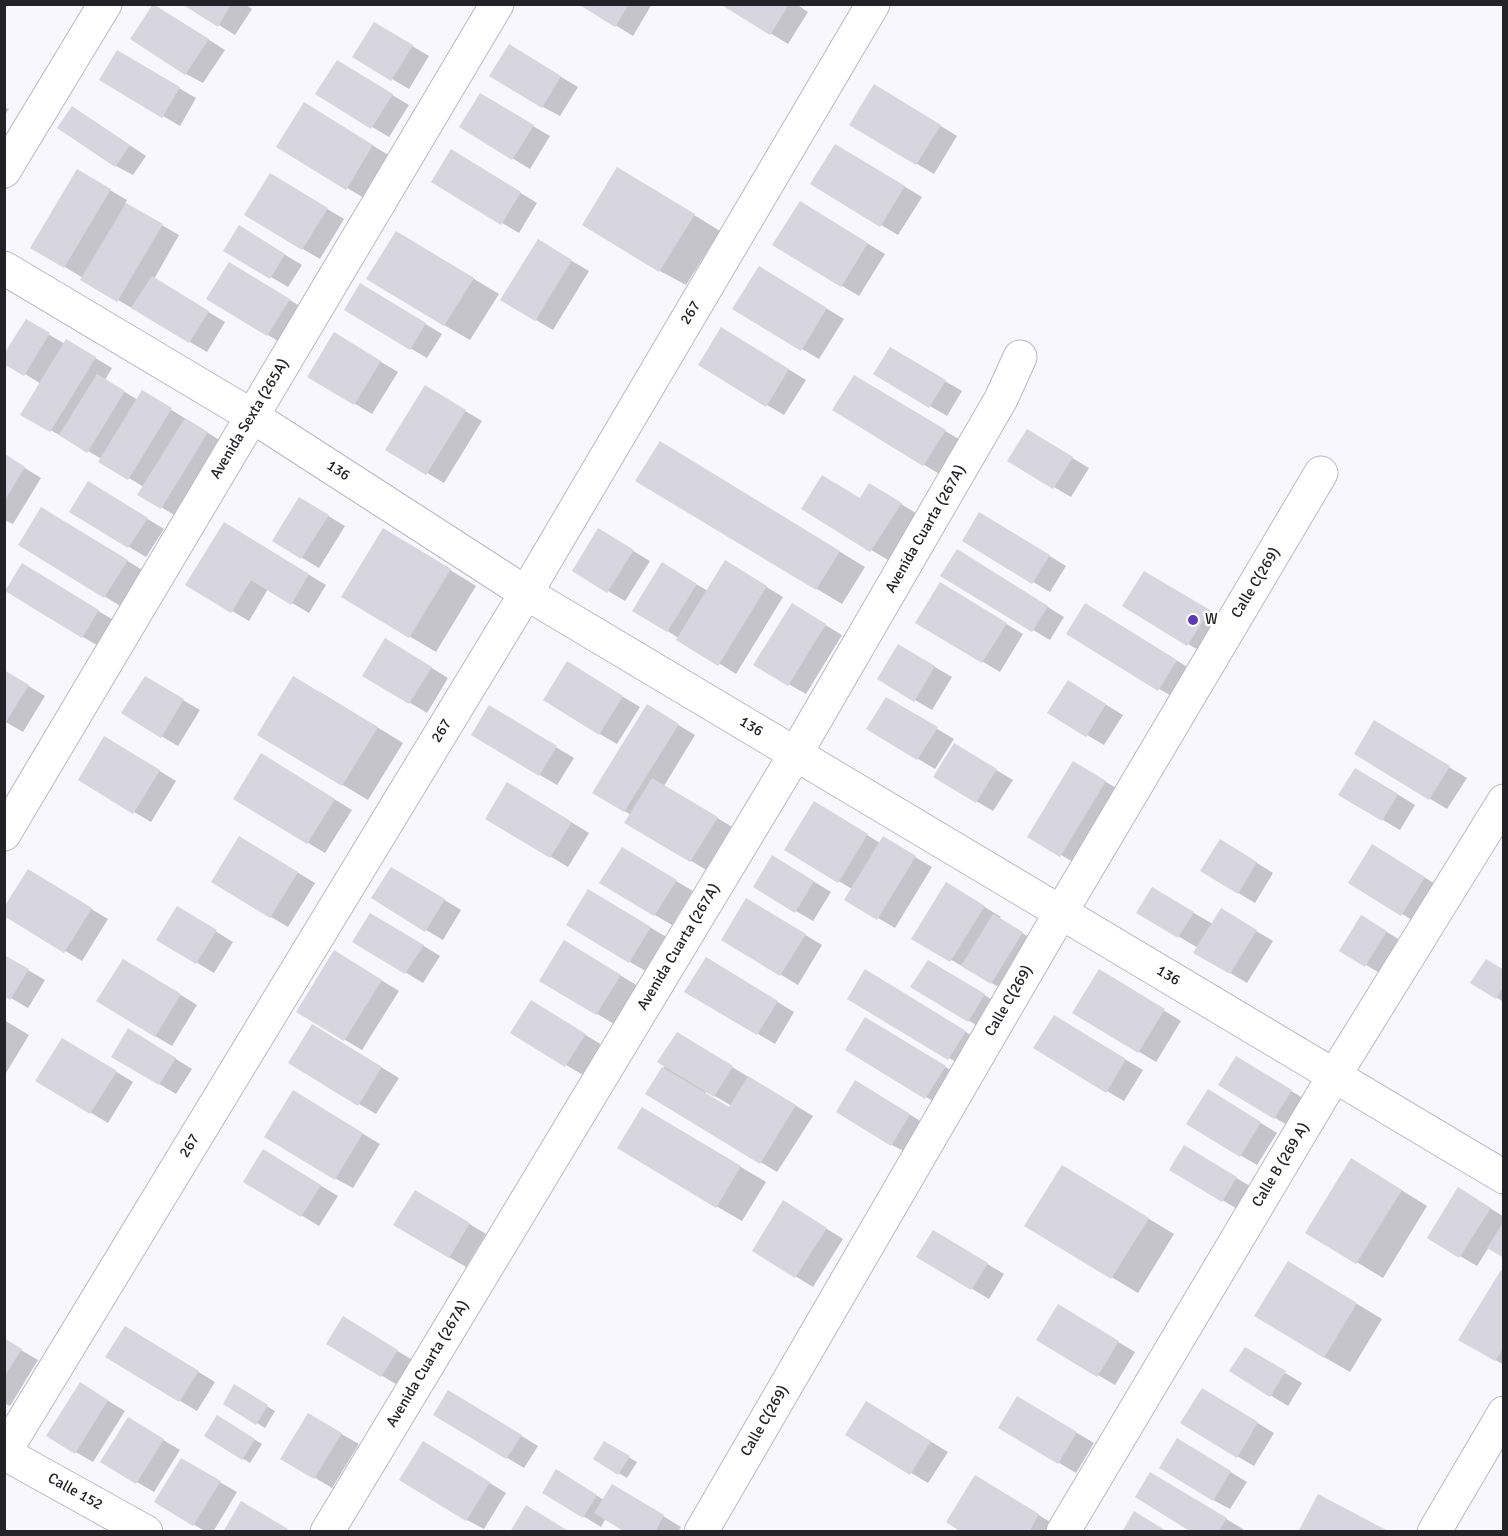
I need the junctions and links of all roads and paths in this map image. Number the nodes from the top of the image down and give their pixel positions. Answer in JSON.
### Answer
{"nodes":[{"id":1,"x":105,"y":4,"type":"edge"},
{"id":2,"x":497,"y":4,"type":"edge"},
{"id":3,"x":873,"y":4,"type":"edge"},
{"id":4,"x":4,"y":171,"type":"edge"},
{"id":5,"x":4,"y":268,"type":"edge"},
{"id":6,"x":1020,"y":357,"type":"dead end"},
{"id":7,"x":252,"y":416,"type":"junction"},
{"id":8,"x":1321,"y":473,"type":"dead end"},
{"id":9,"x":526,"y":593,"type":"junction"},
{"id":10,"x":796,"y":753,"type":"junction"},
{"id":11,"x":1503,"y":801,"type":"edge"},
{"id":12,"x":4,"y":834,"type":"edge"},
{"id":13,"x":1061,"y":912,"type":"junction"},
{"id":14,"x":1334,"y":1076,"type":"junction"},
{"id":15,"x":1503,"y":1177,"type":"edge"},
{"id":16,"x":1503,"y":1413,"type":"edge"},
{"id":17,"x":5,"y":1453,"type":"edge"},
{"id":18,"x":146,"y":1532,"type":"edge"},
{"id":19,"x":327,"y":1532,"type":"edge"},
{"id":20,"x":701,"y":1532,"type":"edge"},
{"id":21,"x":1063,"y":1532,"type":"edge"},
{"id":22,"x":1434,"y":1532,"type":"edge"}],
"edges":[{"from":1,"to":4,"type":"street"},
{"from":2,"to":7,"type":"street","name":"Avenida Sexta (265A)"},
{"from":3,"to":9,"type":"street","name":"267"},
{"from":5,"to":7,"type":"street","name":"136"},
{"from":6,"to":10,"type":"street","name":"Avenida Cuarta (267A)"},
{"from":7,"to":9,"type":"street","name":"136"},
{"from":7,"to":12,"type":"street","name":"Avenida Sexta (265A)"},
{"from":8,"to":13,"type":"street","name":"Calle C(269)"},
{"from":9,"to":10,"type":"street","name":"136"},
{"from":9,"to":17,"type":"street","name":"267"},
{"from":10,"to":13,"type":"street","name":"136"},
{"from":10,"to":19,"type":"street","name":"Avenida Cuarta (267A)"},
{"from":11,"to":14,"type":"street","name":"Calle B (269 A)"},
{"from":13,"to":14,"type":"street","name":"136"},
{"from":13,"to":20,"type":"street","name":"Calle C(269)"},
{"from":14,"to":15,"type":"street","name":"136"},
{"from":14,"to":21,"type":"street","name":"Calle B (269 A)"},
{"from":16,"to":22,"type":"street"},
{"from":17,"to":18,"type":"street","name":"Calle 152"}]}
